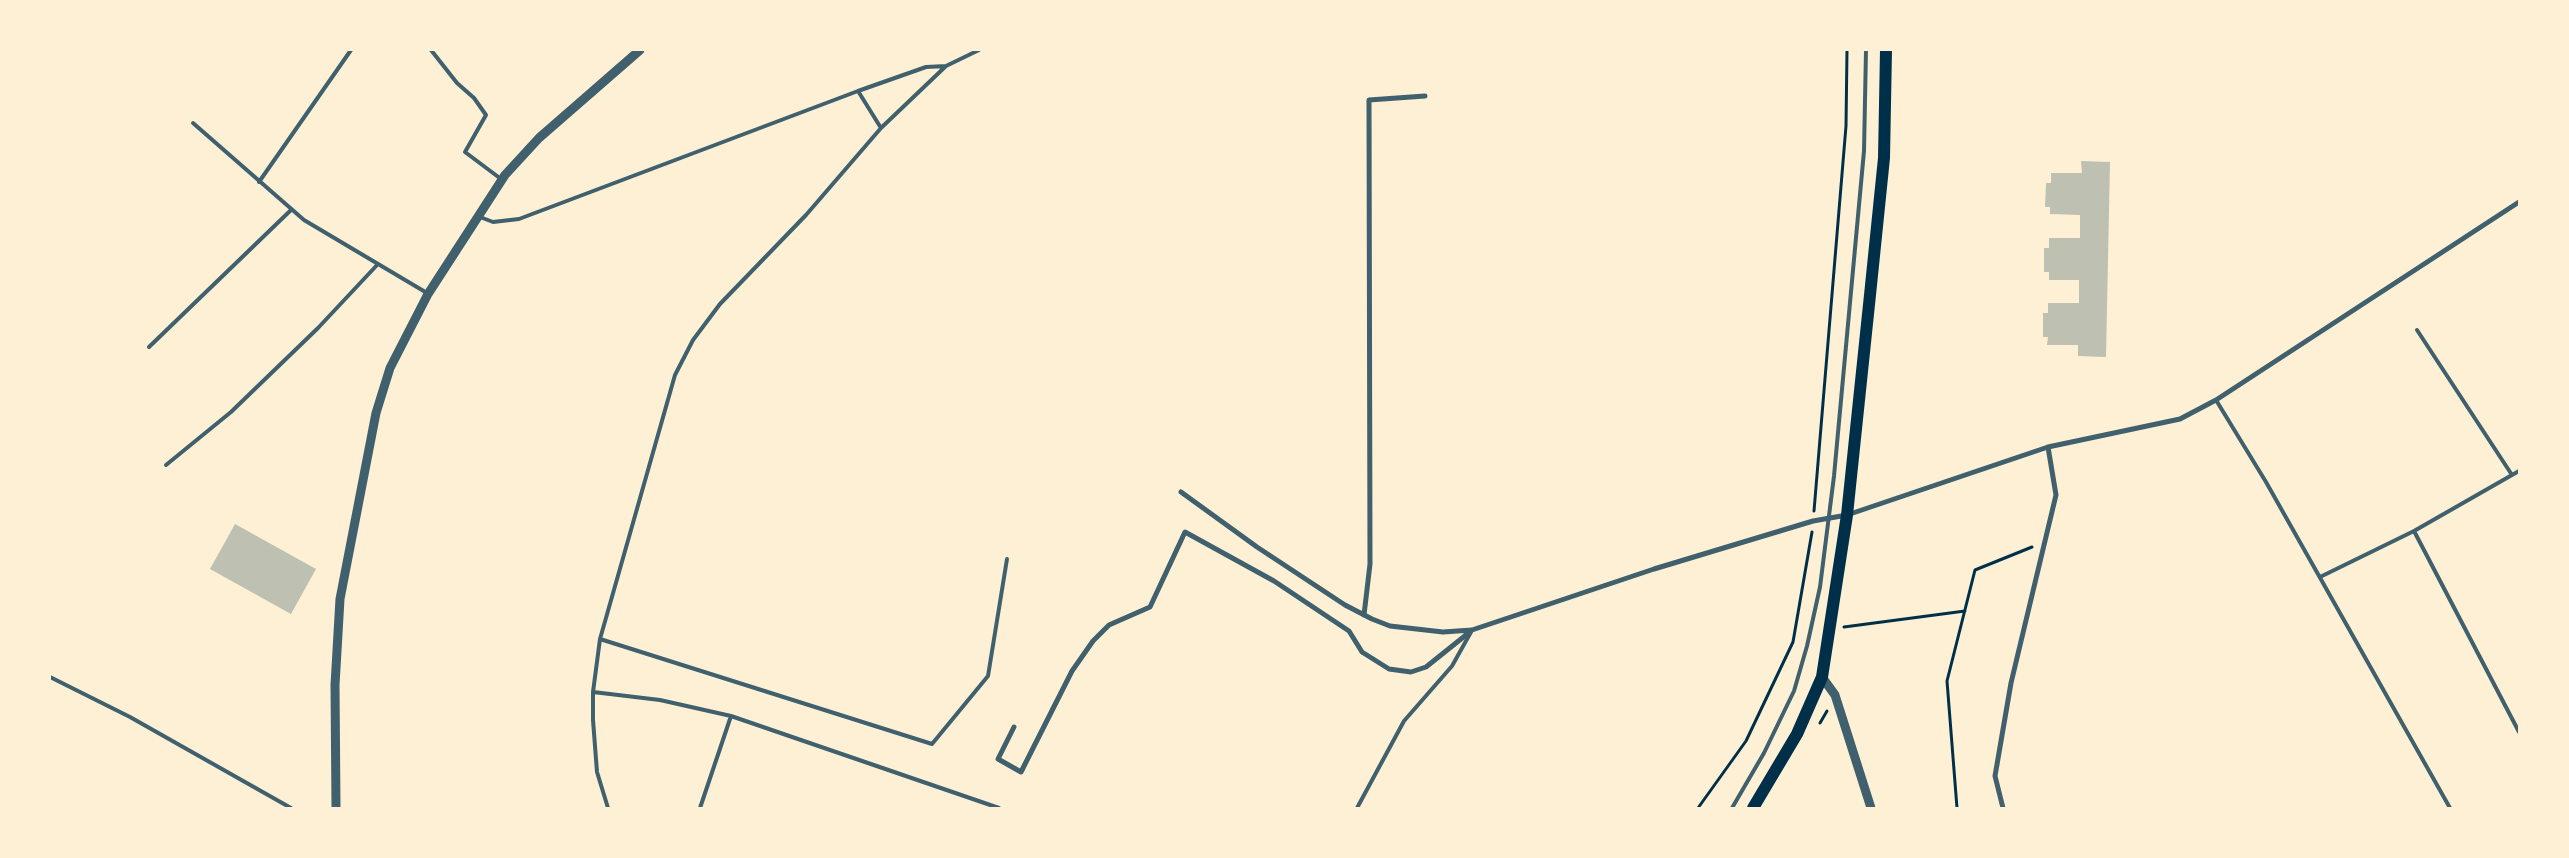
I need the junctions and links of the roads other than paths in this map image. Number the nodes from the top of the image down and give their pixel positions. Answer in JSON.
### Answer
{"nodes":[{"id":1,"x":352,"y":50,"type":"edge"},
{"id":2,"x":432,"y":50,"type":"edge"},
{"id":3,"x":640,"y":50,"type":"edge"},
{"id":4,"x":979,"y":50,"type":"edge"},
{"id":5,"x":1866,"y":50,"type":"edge"},
{"id":6,"x":1886,"y":50,"type":"edge"},
{"id":7,"x":946,"y":66,"type":"junction"},
{"id":8,"x":858,"y":91,"type":"junction"},
{"id":9,"x":1425,"y":96,"type":"dead end"},
{"id":10,"x":193,"y":124,"type":"dead end"},
{"id":11,"x":881,"y":128,"type":"junction"},
{"id":12,"x":502,"y":180,"type":"junction"},
{"id":13,"x":259,"y":182,"type":"junction"},
{"id":14,"x":2519,"y":202,"type":"edge"},
{"id":15,"x":291,"y":210,"type":"junction"},
{"id":16,"x":478,"y":216,"type":"junction"},
{"id":17,"x":378,"y":264,"type":"junction"},
{"id":18,"x":428,"y":294,"type":"junction"},
{"id":19,"x":2417,"y":330,"type":"dead end"},
{"id":20,"x":149,"y":347,"type":"dead end"},
{"id":21,"x":2216,"y":400,"type":"junction"},
{"id":22,"x":2048,"y":447,"type":"junction"},
{"id":23,"x":166,"y":465,"type":"dead end"},
{"id":24,"x":2519,"y":471,"type":"edge"},
{"id":25,"x":2512,"y":475,"type":"junction"},
{"id":26,"x":1181,"y":492,"type":"dead end"},
{"id":27,"x":1847,"y":515,"type":"junction"},
{"id":28,"x":1829,"y":519,"type":"junction"},
{"id":29,"x":2414,"y":531,"type":"junction"},
{"id":30,"x":1007,"y":559,"type":"dead end"},
{"id":31,"x":2320,"y":577,"type":"junction"},
{"id":32,"x":1364,"y":615,"type":"junction"},
{"id":33,"x":1472,"y":630,"type":"junction"},
{"id":34,"x":600,"y":639,"type":"junction"},
{"id":35,"x":50,"y":677,"type":"edge"},
{"id":36,"x":1822,"y":677,"type":"junction"},
{"id":37,"x":593,"y":692,"type":"junction"},
{"id":38,"x":731,"y":716,"type":"junction"},
{"id":39,"x":1014,"y":727,"type":"dead end"},
{"id":40,"x":2519,"y":732,"type":"edge"},
{"id":41,"x":291,"y":808,"type":"edge"},
{"id":42,"x":336,"y":808,"type":"edge"},
{"id":43,"x":608,"y":808,"type":"edge"},
{"id":44,"x":700,"y":808,"type":"edge"},
{"id":45,"x":999,"y":808,"type":"edge"},
{"id":46,"x":1358,"y":808,"type":"edge"},
{"id":47,"x":1732,"y":808,"type":"edge"},
{"id":48,"x":1753,"y":808,"type":"edge"},
{"id":49,"x":1871,"y":808,"type":"edge"},
{"id":50,"x":2003,"y":808,"type":"edge"},
{"id":51,"x":2450,"y":808,"type":"edge"}],
"edges":[{"from":1,"to":13,"type":"lane"},
{"from":2,"to":12,"type":"lane"},
{"from":3,"to":12,"type":"street"},
{"from":4,"to":7,"type":"lane"},
{"from":5,"to":28,"type":"lane"},
{"from":6,"to":27,"type":"main road"},
{"from":7,"to":8,"type":"lane"},
{"from":7,"to":11,"type":"lane"},
{"from":8,"to":11,"type":"lane"},
{"from":8,"to":16,"type":"lane"},
{"from":9,"to":32,"type":"street"},
{"from":10,"to":13,"type":"lane"},
{"from":11,"to":34,"type":"lane"},
{"from":12,"to":16,"type":"street"},
{"from":13,"to":15,"type":"lane"},
{"from":14,"to":21,"type":"street"},
{"from":15,"to":17,"type":"lane"},
{"from":15,"to":20,"type":"lane"},
{"from":16,"to":18,"type":"street"},
{"from":17,"to":18,"type":"lane"},
{"from":17,"to":23,"type":"lane"},
{"from":18,"to":42,"type":"street"},
{"from":19,"to":25,"type":"lane"},
{"from":21,"to":22,"type":"street"},
{"from":21,"to":31,"type":"lane"},
{"from":22,"to":27,"type":"street"},
{"from":22,"to":50,"type":"street"},
{"from":24,"to":25,"type":"lane"},
{"from":25,"to":29,"type":"lane"},
{"from":26,"to":32,"type":"street"},
{"from":27,"to":28,"type":"street"},
{"from":27,"to":36,"type":"main road"},
{"from":28,"to":33,"type":"street"},
{"from":28,"to":47,"type":"lane"},
{"from":29,"to":31,"type":"lane"},
{"from":29,"to":40,"type":"lane"},
{"from":30,"to":34,"type":"lane"},
{"from":31,"to":51,"type":"lane"},
{"from":32,"to":33,"type":"street"},
{"from":33,"to":39,"type":"street"},
{"from":33,"to":46,"type":"lane"},
{"from":34,"to":37,"type":"lane"},
{"from":35,"to":41,"type":"lane"},
{"from":36,"to":48,"type":"main road"},
{"from":36,"to":49,"type":"street"},
{"from":37,"to":38,"type":"lane"},
{"from":37,"to":43,"type":"lane"},
{"from":38,"to":44,"type":"lane"},
{"from":38,"to":45,"type":"lane"}]}
